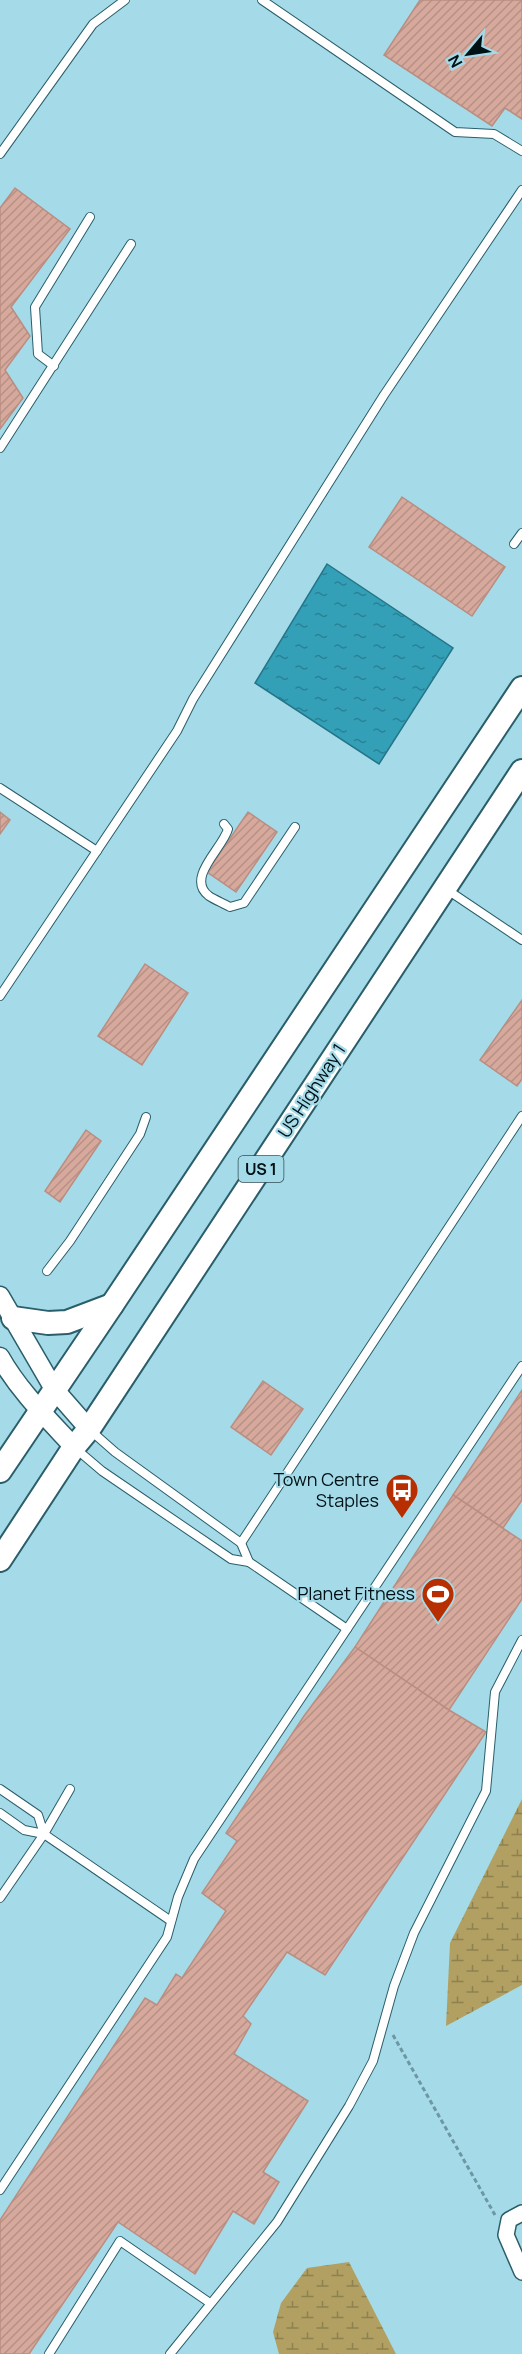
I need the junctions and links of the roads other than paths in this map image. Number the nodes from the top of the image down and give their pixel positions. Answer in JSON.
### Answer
{"nodes":[{"id":1,"x":125,"y":0,"type":"edge"},
{"id":2,"x":262,"y":0,"type":"edge"},
{"id":3,"x":522,"y":151,"type":"edge"},
{"id":4,"x":0,"y":154,"type":"edge"},
{"id":5,"x":522,"y":190,"type":"edge"},
{"id":6,"x":90,"y":217,"type":"dead end"},
{"id":7,"x":131,"y":244,"type":"dead end"},
{"id":8,"x":54,"y":366,"type":"junction"},
{"id":9,"x":0,"y":448,"type":"edge"},
{"id":10,"x":522,"y":533,"type":"edge"},
{"id":11,"x":514,"y":544,"type":"dead end"},
{"id":12,"x":522,"y":688,"type":"edge"},
{"id":13,"x":522,"y":771,"type":"edge"},
{"id":14,"x":0,"y":788,"type":"edge"},
{"id":15,"x":224,"y":824,"type":"dead end"},
{"id":16,"x":295,"y":827,"type":"dead end"},
{"id":17,"x":97,"y":851,"type":"junction"},
{"id":18,"x":445,"y":889,"type":"junction"},
{"id":19,"x":522,"y":940,"type":"edge"},
{"id":20,"x":0,"y":996,"type":"edge"},
{"id":21,"x":522,"y":1116,"type":"edge"},
{"id":22,"x":146,"y":1117,"type":"dead end"},
{"id":23,"x":47,"y":1271,"type":"dead end"},
{"id":24,"x":0,"y":1296,"type":"edge"},
{"id":25,"x":112,"y":1305,"type":"junction"},
{"id":26,"x":13,"y":1318,"type":"junction"},
{"id":27,"x":0,"y":1357,"type":"edge"},
{"id":28,"x":522,"y":1366,"type":"edge"},
{"id":29,"x":54,"y":1389,"type":"junction"},
{"id":30,"x":40,"y":1410,"type":"junction"},
{"id":31,"x":89,"y":1429,"type":"junction"},
{"id":32,"x":74,"y":1447,"type":"junction"},
{"id":33,"x":0,"y":1471,"type":"edge"},
{"id":34,"x":241,"y":1543,"type":"junction"},
{"id":35,"x":0,"y":1560,"type":"edge"},
{"id":36,"x":249,"y":1562,"type":"junction"},
{"id":37,"x":347,"y":1629,"type":"junction"},
{"id":38,"x":522,"y":1640,"type":"edge"},
{"id":39,"x":0,"y":1789,"type":"edge"},
{"id":40,"x":70,"y":1789,"type":"dead end"},
{"id":41,"x":0,"y":1813,"type":"edge"},
{"id":42,"x":44,"y":1834,"type":"junction"},
{"id":43,"x":0,"y":1898,"type":"edge"},
{"id":44,"x":171,"y":1921,"type":"junction"},
{"id":45,"x":0,"y":2190,"type":"edge"},
{"id":46,"x":512,"y":2223,"type":"edge"},
{"id":47,"x":522,"y":2272,"type":"edge"},
{"id":48,"x":210,"y":2303,"type":"junction"},
{"id":49,"x":49,"y":2354,"type":"edge"},
{"id":50,"x":170,"y":2354,"type":"edge"}],
"edges":[{"from":1,"to":4,"type":"lane"},
{"from":2,"to":3,"type":"lane"},
{"from":5,"to":17,"type":"lane"},
{"from":6,"to":8,"type":"lane"},
{"from":7,"to":8,"type":"lane"},
{"from":8,"to":9,"type":"lane"},
{"from":10,"to":11,"type":"lane"},
{"from":12,"to":25,"type":"main road","number":"US 1"},
{"from":13,"to":18,"type":"main road","name":"US Highway 1","number":"US 1"},
{"from":14,"to":17,"type":"lane"},
{"from":15,"to":16,"type":"lane"},
{"from":17,"to":20,"type":"lane"},
{"from":18,"to":19,"type":"lane"},
{"from":18,"to":31,"type":"main road","name":"US Highway 1","number":"US 1"},
{"from":21,"to":34,"type":"lane"},
{"from":22,"to":23,"type":"lane"},
{"from":24,"to":26,"type":"street"},
{"from":25,"to":26,"type":"main road"},
{"from":25,"to":29,"type":"main road","number":"US 1"},
{"from":26,"to":29,"type":"street"},
{"from":27,"to":30,"type":"street"},
{"from":28,"to":37,"type":"lane"},
{"from":29,"to":30,"type":"main road","number":"US 1"},
{"from":29,"to":31,"type":"street"},
{"from":30,"to":32,"type":"street"},
{"from":30,"to":33,"type":"main road","number":"US 1"},
{"from":31,"to":32,"type":"main road","name":"US Highway 1","number":"US 1"},
{"from":31,"to":34,"type":"lane"},
{"from":32,"to":35,"type":"main road","name":"US Highway 1","number":"US 1"},
{"from":32,"to":36,"type":"lane"},
{"from":34,"to":36,"type":"lane"},
{"from":36,"to":37,"type":"lane"},
{"from":37,"to":44,"type":"lane"},
{"from":38,"to":48,"type":"lane"},
{"from":39,"to":42,"type":"lane"},
{"from":40,"to":42,"type":"lane"},
{"from":41,"to":42,"type":"lane"},
{"from":42,"to":43,"type":"lane"},
{"from":42,"to":44,"type":"lane"},
{"from":44,"to":45,"type":"lane"},
{"from":46,"to":47,"type":"street"},
{"from":48,"to":49,"type":"lane"},
{"from":48,"to":50,"type":"lane"}]}
